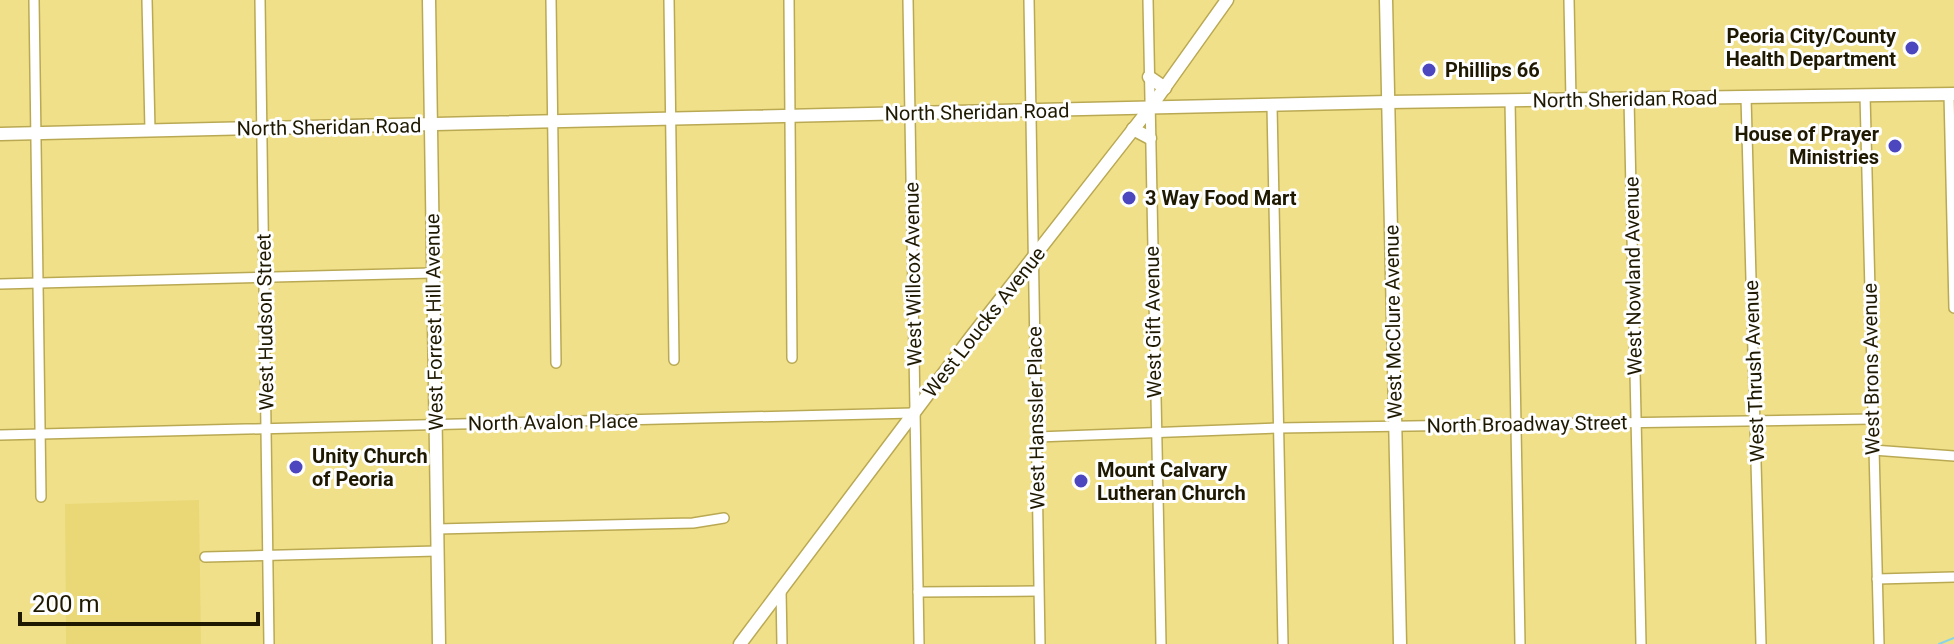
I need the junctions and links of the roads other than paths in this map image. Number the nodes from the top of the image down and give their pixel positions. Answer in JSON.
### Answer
{"nodes":[{"id":1,"x":34,"y":0,"type":"edge"},
{"id":2,"x":147,"y":0,"type":"edge"},
{"id":3,"x":260,"y":0,"type":"edge"},
{"id":4,"x":429,"y":0,"type":"edge"},
{"id":5,"x":551,"y":0,"type":"edge"},
{"id":6,"x":669,"y":0,"type":"edge"},
{"id":7,"x":789,"y":0,"type":"edge"},
{"id":8,"x":908,"y":0,"type":"edge"},
{"id":9,"x":1029,"y":0,"type":"edge"},
{"id":10,"x":1148,"y":0,"type":"edge"},
{"id":11,"x":1227,"y":0,"type":"edge"},
{"id":12,"x":1386,"y":0,"type":"edge"},
{"id":13,"x":1569,"y":0,"type":"edge"},
{"id":14,"x":1149,"y":77,"type":"junction"},
{"id":15,"x":1165,"y":88,"type":"junction"},
{"id":16,"x":1951,"y":94,"type":"edge"},
{"id":17,"x":1865,"y":95,"type":"junction"},
{"id":18,"x":1746,"y":97,"type":"junction"},
{"id":19,"x":1629,"y":99,"type":"junction"},
{"id":20,"x":1571,"y":100,"type":"junction"},
{"id":21,"x":1510,"y":101,"type":"junction"},
{"id":22,"x":1388,"y":102,"type":"junction"},
{"id":23,"x":1272,"y":106,"type":"junction"},
{"id":24,"x":1150,"y":108,"type":"junction"},
{"id":25,"x":1031,"y":111,"type":"junction"},
{"id":26,"x":911,"y":113,"type":"junction"},
{"id":27,"x":791,"y":116,"type":"junction"},
{"id":28,"x":671,"y":119,"type":"junction"},
{"id":29,"x":553,"y":121,"type":"junction"},
{"id":30,"x":431,"y":125,"type":"junction"},
{"id":31,"x":263,"y":128,"type":"junction"},
{"id":32,"x":1133,"y":129,"type":"junction"},
{"id":33,"x":150,"y":130,"type":"junction"},
{"id":34,"x":0,"y":134,"type":"edge"},
{"id":35,"x":37,"y":134,"type":"junction"},
{"id":36,"x":1150,"y":138,"type":"junction"},
{"id":37,"x":1033,"y":260,"type":"junction"},
{"id":38,"x":432,"y":273,"type":"junction"},
{"id":39,"x":264,"y":278,"type":"junction"},
{"id":40,"x":39,"y":283,"type":"junction"},
{"id":41,"x":0,"y":284,"type":"edge"},
{"id":42,"x":1954,"y":308,"type":"edge"},
{"id":43,"x":792,"y":358,"type":"dead end"},
{"id":44,"x":674,"y":360,"type":"dead end"},
{"id":45,"x":556,"y":363,"type":"dead end"},
{"id":46,"x":913,"y":413,"type":"junction"},
{"id":47,"x":1755,"y":419,"type":"junction"},
{"id":48,"x":1873,"y":419,"type":"junction"},
{"id":49,"x":1636,"y":422,"type":"junction"},
{"id":50,"x":1516,"y":423,"type":"junction"},
{"id":51,"x":435,"y":425,"type":"junction"},
{"id":52,"x":1395,"y":426,"type":"junction"},
{"id":53,"x":267,"y":428,"type":"junction"},
{"id":54,"x":1278,"y":428,"type":"junction"},
{"id":55,"x":1155,"y":433,"type":"junction"},
{"id":56,"x":40,"y":434,"type":"junction"},
{"id":57,"x":0,"y":435,"type":"edge"},
{"id":58,"x":1037,"y":437,"type":"junction"},
{"id":59,"x":1873,"y":450,"type":"junction"},
{"id":60,"x":1954,"y":456,"type":"edge"},
{"id":61,"x":41,"y":497,"type":"dead end"},
{"id":62,"x":724,"y":518,"type":"dead end"},
{"id":63,"x":437,"y":529,"type":"junction"},
{"id":64,"x":437,"y":551,"type":"junction"},
{"id":65,"x":268,"y":554,"type":"junction"},
{"id":66,"x":205,"y":557,"type":"dead end"},
{"id":67,"x":1954,"y":577,"type":"edge"},
{"id":68,"x":1877,"y":579,"type":"junction"},
{"id":69,"x":781,"y":590,"type":"junction"},
{"id":70,"x":1038,"y":591,"type":"junction"},
{"id":71,"x":918,"y":592,"type":"junction"},
{"id":72,"x":269,"y":644,"type":"edge"},
{"id":73,"x":439,"y":644,"type":"edge"},
{"id":74,"x":740,"y":644,"type":"edge"},
{"id":75,"x":782,"y":644,"type":"edge"},
{"id":76,"x":919,"y":644,"type":"edge"},
{"id":77,"x":1040,"y":644,"type":"edge"},
{"id":78,"x":1161,"y":644,"type":"edge"},
{"id":79,"x":1283,"y":644,"type":"edge"},
{"id":80,"x":1400,"y":644,"type":"edge"},
{"id":81,"x":1520,"y":644,"type":"edge"},
{"id":82,"x":1641,"y":644,"type":"edge"},
{"id":83,"x":1761,"y":644,"type":"edge"},
{"id":84,"x":1879,"y":644,"type":"edge"}],
"edges":[{"from":1,"to":35,"type":"street"},
{"from":2,"to":33,"type":"street"},
{"from":3,"to":31,"type":"street","name":"West Hudson Street"},
{"from":4,"to":30,"type":"main road","name":"West Forrest Hill Avenue"},
{"from":5,"to":29,"type":"street"},
{"from":6,"to":28,"type":"street"},
{"from":7,"to":27,"type":"street"},
{"from":8,"to":26,"type":"street","name":"West Willcox Avenue"},
{"from":9,"to":25,"type":"street","name":"West Hanssler Place"},
{"from":10,"to":14,"type":"street","name":"West Gift Avenue"},
{"from":11,"to":15,"type":"main road","name":"West Loucks Avenue"},
{"from":12,"to":22,"type":"main road","name":"West McClure Avenue"},
{"from":13,"to":20,"type":"street"},
{"from":14,"to":15,"type":"main road"},
{"from":14,"to":24,"type":"street","name":"West Gift Avenue"},
{"from":15,"to":24,"type":"main road","name":"West Loucks Avenue"},
{"from":16,"to":17,"type":"main road","name":"North Sheridan Road"},
{"from":16,"to":42,"type":"street"},
{"from":17,"to":18,"type":"main road","name":"North Sheridan Road"},
{"from":17,"to":48,"type":"street","name":"West Brons Avenue"},
{"from":18,"to":19,"type":"main road","name":"North Sheridan Road"},
{"from":18,"to":47,"type":"street","name":"West Thrush Avenue"},
{"from":19,"to":20,"type":"main road","name":"North Sheridan Road"},
{"from":19,"to":49,"type":"street","name":"West Nowland Avenue"},
{"from":20,"to":21,"type":"main road","name":"North Sheridan Road"},
{"from":21,"to":22,"type":"main road","name":"North Sheridan Road"},
{"from":21,"to":50,"type":"street"},
{"from":22,"to":23,"type":"main road","name":"North Sheridan Road"},
{"from":22,"to":52,"type":"main road","name":"West McClure Avenue"},
{"from":23,"to":24,"type":"main road","name":"North Sheridan Road"},
{"from":23,"to":54,"type":"street"},
{"from":24,"to":25,"type":"main road","name":"North Sheridan Road"},
{"from":24,"to":32,"type":"main road","name":"West Loucks Avenue"},
{"from":24,"to":36,"type":"street","name":"West Gift Avenue"},
{"from":25,"to":26,"type":"main road","name":"North Sheridan Road"},
{"from":25,"to":37,"type":"street","name":"West Hanssler Place"},
{"from":26,"to":27,"type":"main road","name":"North Sheridan Road"},
{"from":26,"to":46,"type":"street","name":"West Willcox Avenue"},
{"from":27,"to":28,"type":"main road","name":"North Sheridan Road"},
{"from":27,"to":43,"type":"street"},
{"from":28,"to":29,"type":"main road","name":"North Sheridan Road"},
{"from":28,"to":44,"type":"street"},
{"from":29,"to":30,"type":"main road","name":"North Sheridan Road"},
{"from":29,"to":45,"type":"street"},
{"from":30,"to":31,"type":"main road","name":"North Sheridan Road"},
{"from":30,"to":38,"type":"main road","name":"West Forrest Hill Avenue"},
{"from":31,"to":33,"type":"main road","name":"North Sheridan Road"},
{"from":31,"to":39,"type":"street","name":"West Hudson Street"},
{"from":32,"to":36,"type":"main road"},
{"from":32,"to":37,"type":"main road","name":"West Loucks Avenue"},
{"from":33,"to":35,"type":"main road","name":"North Sheridan Road"},
{"from":34,"to":35,"type":"main road","name":"North Sheridan Road"},
{"from":35,"to":40,"type":"street"},
{"from":36,"to":55,"type":"street","name":"West Gift Avenue"},
{"from":37,"to":46,"type":"main road","name":"West Loucks Avenue"},
{"from":37,"to":58,"type":"street","name":"West Hanssler Place"},
{"from":38,"to":39,"type":"street"},
{"from":38,"to":51,"type":"main road","name":"West Forrest Hill Avenue"},
{"from":39,"to":40,"type":"street"},
{"from":39,"to":53,"type":"street","name":"West Hudson Street"},
{"from":40,"to":41,"type":"street"},
{"from":40,"to":56,"type":"street"},
{"from":46,"to":51,"type":"street","name":"North Avalon Place"},
{"from":46,"to":69,"type":"main road","name":"West Loucks Avenue"},
{"from":46,"to":71,"type":"street","name":"West Willcox Avenue"},
{"from":47,"to":48,"type":"street","name":"North Broadway Street"},
{"from":47,"to":49,"type":"street","name":"North Broadway Street"},
{"from":47,"to":83,"type":"street","name":"West Thrush Avenue"},
{"from":48,"to":59,"type":"street","name":"West Brons Avenue"},
{"from":49,"to":50,"type":"street","name":"North Broadway Street"},
{"from":49,"to":82,"type":"street","name":"West Nowland Avenue"},
{"from":50,"to":52,"type":"street","name":"North Broadway Street"},
{"from":50,"to":81,"type":"street"},
{"from":51,"to":53,"type":"street","name":"North Avalon Place"},
{"from":51,"to":63,"type":"main road","name":"West Forrest Hill Avenue"},
{"from":52,"to":54,"type":"street","name":"North Broadway Street"},
{"from":52,"to":80,"type":"main road","name":"West McClure Avenue"},
{"from":53,"to":56,"type":"street","name":"North Avalon Place"},
{"from":53,"to":65,"type":"street","name":"West Hudson Street"},
{"from":54,"to":55,"type":"street","name":"North Broadway Street"},
{"from":54,"to":79,"type":"street"},
{"from":55,"to":58,"type":"street","name":"North Broadway Street"},
{"from":55,"to":78,"type":"street","name":"West Gift Avenue"},
{"from":56,"to":57,"type":"street","name":"North Avalon Place"},
{"from":56,"to":61,"type":"street"},
{"from":58,"to":70,"type":"street","name":"West Hanssler Place"},
{"from":59,"to":60,"type":"street"},
{"from":59,"to":68,"type":"street","name":"West Brons Avenue"},
{"from":62,"to":63,"type":"street"},
{"from":63,"to":64,"type":"main road","name":"West Forrest Hill Avenue"},
{"from":64,"to":65,"type":"street"},
{"from":64,"to":73,"type":"main road","name":"West Forrest Hill Avenue"},
{"from":65,"to":66,"type":"street"},
{"from":65,"to":72,"type":"street","name":"West Hudson Street"},
{"from":67,"to":68,"type":"street"},
{"from":68,"to":84,"type":"street","name":"West Brons Avenue"},
{"from":69,"to":74,"type":"main road","name":"West Loucks Avenue"},
{"from":69,"to":75,"type":"street"},
{"from":70,"to":71,"type":"street"},
{"from":70,"to":77,"type":"street","name":"West Hanssler Place"},
{"from":71,"to":76,"type":"street","name":"West Willcox Avenue"}]}
